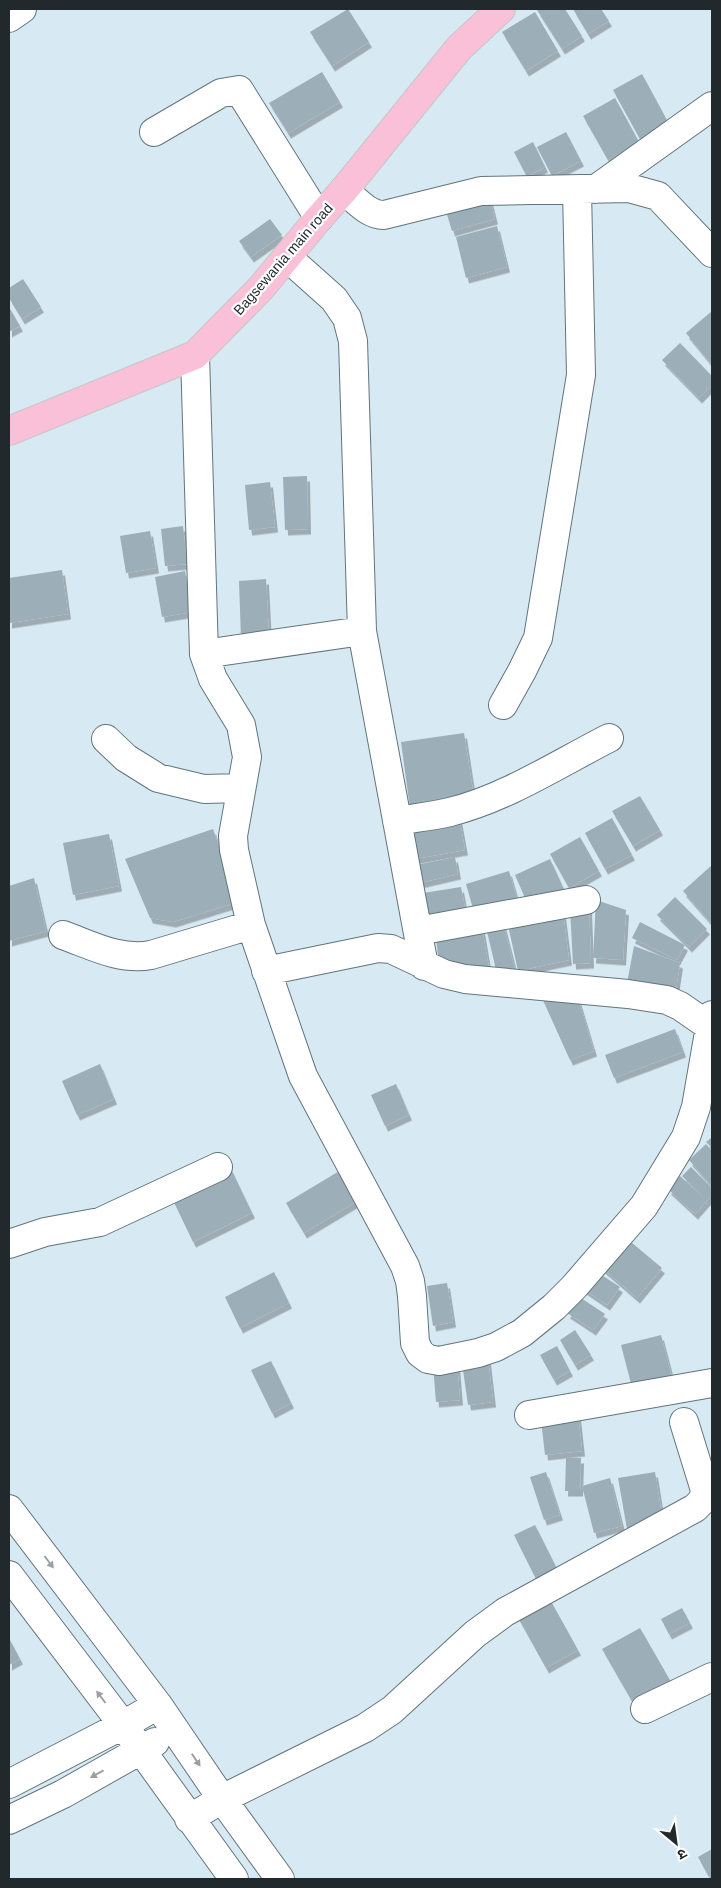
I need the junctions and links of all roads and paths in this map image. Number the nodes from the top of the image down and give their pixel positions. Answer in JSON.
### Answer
{"nodes":[{"id":1,"x":22,"y":9,"type":"edge"},
{"id":2,"x":501,"y":9,"type":"edge"},
{"id":3,"x":9,"y":18,"type":"edge"},
{"id":4,"x":712,"y":106,"type":"edge"},
{"id":5,"x":154,"y":132,"type":"dead end"},
{"id":6,"x":587,"y":189,"type":"junction"},
{"id":7,"x":344,"y":190,"type":"junction"},
{"id":8,"x":319,"y":218,"type":"junction"},
{"id":9,"x":712,"y":253,"type":"edge"},
{"id":10,"x":286,"y":257,"type":"junction"},
{"id":11,"x":195,"y":355,"type":"junction"},
{"id":12,"x":9,"y":431,"type":"edge"},
{"id":13,"x":362,"y":631,"type":"junction"},
{"id":14,"x":204,"y":654,"type":"junction"},
{"id":15,"x":503,"y":705,"type":"dead end"},
{"id":16,"x":609,"y":738,"type":"dead end"},
{"id":17,"x":106,"y":739,"type":"dead end"},
{"id":18,"x":240,"y":788,"type":"junction"},
{"id":19,"x":397,"y":821,"type":"junction"},
{"id":20,"x":586,"y":900,"type":"dead end"},
{"id":21,"x":251,"y":925,"type":"junction"},
{"id":22,"x":418,"y":931,"type":"junction"},
{"id":23,"x":63,"y":935,"type":"dead end"},
{"id":24,"x":424,"y":966,"type":"junction"},
{"id":25,"x":266,"y":971,"type":"junction"},
{"id":26,"x":711,"y":1023,"type":"edge"},
{"id":27,"x":218,"y":1167,"type":"dead end"},
{"id":28,"x":9,"y":1244,"type":"edge"},
{"id":29,"x":712,"y":1383,"type":"edge"},
{"id":30,"x":529,"y":1415,"type":"dead end"},
{"id":31,"x":684,"y":1422,"type":"dead end"},
{"id":32,"x":9,"y":1509,"type":"edge"},
{"id":33,"x":17,"y":1537,"type":"edge"},
{"id":34,"x":9,"y":1574,"type":"edge"},
{"id":35,"x":712,"y":1677,"type":"edge"},
{"id":36,"x":158,"y":1705,"type":"junction"},
{"id":37,"x":645,"y":1709,"type":"dead end"},
{"id":38,"x":123,"y":1726,"type":"junction"},
{"id":39,"x":175,"y":1730,"type":"junction"},
{"id":40,"x":140,"y":1751,"type":"junction"},
{"id":41,"x":9,"y":1784,"type":"edge"},
{"id":42,"x":222,"y":1799,"type":"junction"},
{"id":43,"x":189,"y":1819,"type":"junction"},
{"id":44,"x":9,"y":1820,"type":"edge"},
{"id":45,"x":234,"y":1879,"type":"edge"},
{"id":46,"x":280,"y":1879,"type":"edge"}],
"edges":[{"from":1,"to":3,"type":"street"},
{"from":2,"to":7,"type":"main road","name":"Bagsewania main road"},
{"from":4,"to":6,"type":"street"},
{"from":5,"to":8,"type":"street"},
{"from":6,"to":7,"type":"street"},
{"from":6,"to":9,"type":"street"},
{"from":6,"to":15,"type":"street"},
{"from":7,"to":8,"type":"main road","name":"Bagsewania main road"},
{"from":8,"to":10,"type":"main road","name":"Bagsewania main road"},
{"from":10,"to":11,"type":"main road","name":"Bagsewania main road"},
{"from":10,"to":13,"type":"street"},
{"from":11,"to":12,"type":"main road","name":"Bagsewania main road"},
{"from":11,"to":14,"type":"street"},
{"from":13,"to":14,"type":"street"},
{"from":13,"to":19,"type":"street"},
{"from":14,"to":18,"type":"street"},
{"from":16,"to":19,"type":"street"},
{"from":17,"to":18,"type":"street"},
{"from":18,"to":21,"type":"street"},
{"from":19,"to":22,"type":"street"},
{"from":20,"to":22,"type":"street"},
{"from":21,"to":23,"type":"street"},
{"from":21,"to":25,"type":"street"},
{"from":22,"to":24,"type":"street"},
{"from":24,"to":25,"type":"street"},
{"from":24,"to":26,"type":"street"},
{"from":25,"to":26,"type":"street"},
{"from":27,"to":28,"type":"street"},
{"from":29,"to":30,"type":"street"},
{"from":31,"to":42,"type":"street"},
{"from":32,"to":33,"type":"street"},
{"from":33,"to":36,"type":"street","one_way":true},
{"from":38,"to":34,"type":"street","one_way":true},
{"from":35,"to":37,"type":"street"},
{"from":36,"to":38,"type":"street"},
{"from":36,"to":39,"type":"street"},
{"from":38,"to":40,"type":"street"},
{"from":38,"to":41,"type":"street"},
{"from":39,"to":40,"type":"street"},
{"from":39,"to":42,"type":"street","one_way":true},
{"from":40,"to":43,"type":"street"},
{"from":40,"to":44,"type":"street","one_way":true},
{"from":42,"to":43,"type":"street"},
{"from":42,"to":46,"type":"street"},
{"from":43,"to":45,"type":"street"}]}
